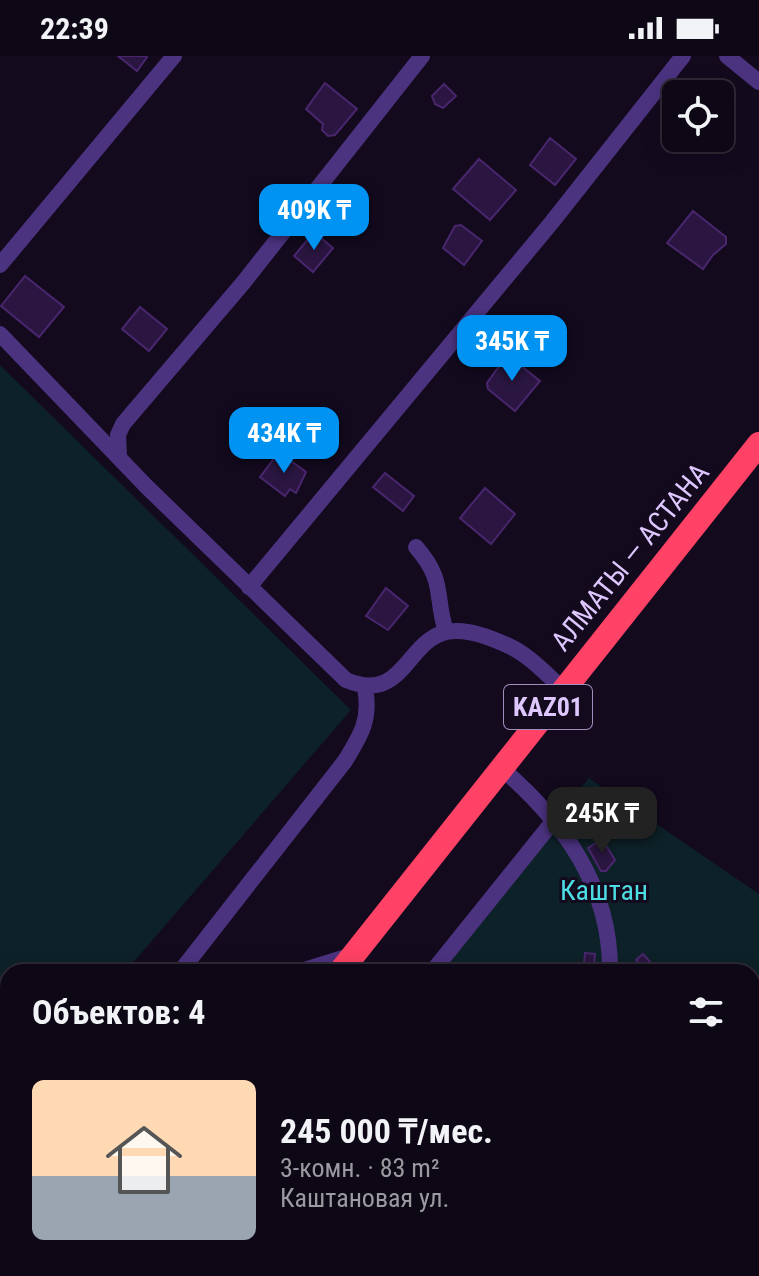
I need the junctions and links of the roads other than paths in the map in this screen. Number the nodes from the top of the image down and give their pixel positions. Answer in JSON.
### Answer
{"nodes":[{"id":1,"x":174,"y":56,"type":"edge"},
{"id":2,"x":422,"y":56,"type":"edge"},
{"id":3,"x":683,"y":56,"type":"edge"},
{"id":4,"x":727,"y":56,"type":"edge"},
{"id":5,"x":759,"y":82,"type":"edge"},
{"id":6,"x":0,"y":265,"type":"edge"},
{"id":7,"x":0,"y":334,"type":"edge"},
{"id":8,"x":759,"y":444,"type":"edge"},
{"id":9,"x":119,"y":456,"type":"junction"},
{"id":10,"x":416,"y":547,"type":"dead end"},
{"id":11,"x":249,"y":587,"type":"junction"},
{"id":12,"x":446,"y":632,"type":"junction"},
{"id":13,"x":365,"y":688,"type":"junction"},
{"id":14,"x":563,"y":689,"type":"junction"},
{"id":15,"x":500,"y":767,"type":"junction"},
{"id":16,"x":555,"y":819,"type":"junction"},
{"id":17,"x":346,"y":963,"type":"edge"},
{"id":18,"x":186,"y":964,"type":"edge"},
{"id":19,"x":438,"y":964,"type":"edge"},
{"id":20,"x":610,"y":964,"type":"edge"}],
"edges":[{"from":1,"to":6,"type":"street"},
{"from":2,"to":9,"type":"street"},
{"from":3,"to":11,"type":"street"},
{"from":4,"to":5,"type":"street"},
{"from":7,"to":9,"type":"street"},
{"from":8,"to":14,"type":"highway","name":"АЛМАТЫ — АСТАНА","number":"KАZ01"},
{"from":9,"to":11,"type":"street"},
{"from":10,"to":12,"type":"street"},
{"from":11,"to":13,"type":"street"},
{"from":12,"to":13,"type":"street"},
{"from":12,"to":14,"type":"street"},
{"from":13,"to":18,"type":"street"},
{"from":14,"to":15,"type":"highway","name":"АЛМАТЫ — АСТАНА","number":"KАZ01"},
{"from":15,"to":16,"type":"street"},
{"from":15,"to":17,"type":"highway","name":"АЛМАТЫ — АСТАНА","number":"KАZ01"},
{"from":16,"to":19,"type":"street"},
{"from":16,"to":20,"type":"street"}]}
